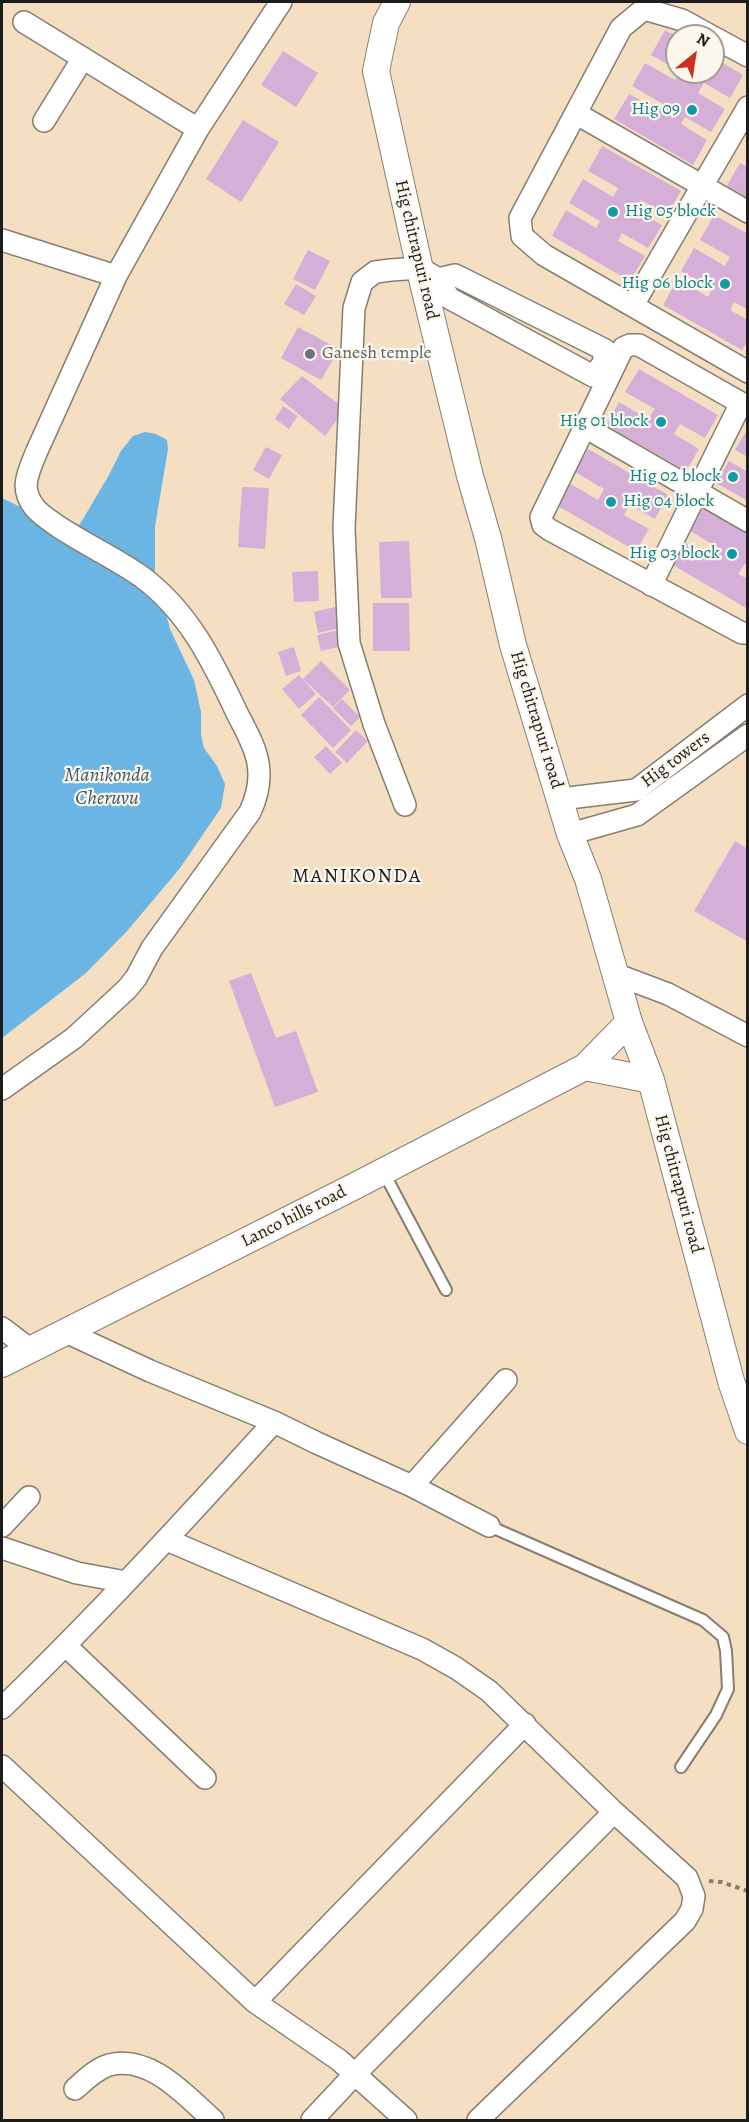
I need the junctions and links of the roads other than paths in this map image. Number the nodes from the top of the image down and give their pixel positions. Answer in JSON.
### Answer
{"nodes":[{"id":1,"x":281,"y":2,"type":"edge"},
{"id":2,"x":397,"y":2,"type":"edge"},
{"id":3,"x":24,"y":22,"type":"dead end"},
{"id":4,"x":689,"y":24,"type":"edge"},
{"id":5,"x":725,"y":44,"type":"edge"},
{"id":6,"x":747,"y":56,"type":"edge"},
{"id":7,"x":83,"y":58,"type":"junction"},
{"id":8,"x":747,"y":107,"type":"edge"},
{"id":9,"x":577,"y":114,"type":"junction"},
{"id":10,"x":44,"y":122,"type":"dead end"},
{"id":11,"x":198,"y":129,"type":"junction"},
{"id":12,"x":702,"y":185,"type":"junction"},
{"id":13,"x":747,"y":212,"type":"edge"},
{"id":14,"x":2,"y":240,"type":"edge"},
{"id":15,"x":429,"y":274,"type":"junction"},
{"id":16,"x":116,"y":276,"type":"junction"},
{"id":17,"x":633,"y":305,"type":"junction"},
{"id":18,"x":608,"y":367,"type":"junction"},
{"id":19,"x":747,"y":372,"type":"edge"},
{"id":20,"x":744,"y":405,"type":"edge"},
{"id":21,"x":585,"y":427,"type":"junction"},
{"id":22,"x":696,"y":492,"type":"junction"},
{"id":23,"x":747,"y":521,"type":"edge"},
{"id":24,"x":651,"y":585,"type":"junction"},
{"id":25,"x":747,"y":633,"type":"edge"},
{"id":26,"x":747,"y":705,"type":"edge"},
{"id":27,"x":747,"y":735,"type":"edge"},
{"id":28,"x":560,"y":799,"type":"junction"},
{"id":29,"x":405,"y":805,"type":"dead end"},
{"id":30,"x":570,"y":834,"type":"junction"},
{"id":31,"x":615,"y":974,"type":"junction"},
{"id":32,"x":629,"y":1022,"type":"junction"},
{"id":33,"x":747,"y":1036,"type":"edge"},
{"id":34,"x":585,"y":1067,"type":"junction"},
{"id":35,"x":651,"y":1080,"type":"junction"},
{"id":36,"x":2,"y":1089,"type":"edge"},
{"id":37,"x":383,"y":1171,"type":"junction"},
{"id":38,"x":446,"y":1290,"type":"dead end"},
{"id":39,"x":2,"y":1328,"type":"edge"},
{"id":40,"x":66,"y":1332,"type":"junction"},
{"id":41,"x":31,"y":1350,"type":"junction"},
{"id":42,"x":2,"y":1364,"type":"edge"},
{"id":43,"x":506,"y":1380,"type":"dead end"},
{"id":44,"x":274,"y":1422,"type":"junction"},
{"id":45,"x":747,"y":1431,"type":"edge"},
{"id":46,"x":412,"y":1486,"type":"junction"},
{"id":47,"x":29,"y":1497,"type":"dead end"},
{"id":48,"x":2,"y":1526,"type":"edge"},
{"id":49,"x":489,"y":1526,"type":"joint"},
{"id":50,"x":167,"y":1540,"type":"junction"},
{"id":51,"x":2,"y":1548,"type":"edge"},
{"id":52,"x":126,"y":1582,"type":"junction"},
{"id":53,"x":66,"y":1646,"type":"junction"},
{"id":54,"x":2,"y":1708,"type":"edge"},
{"id":55,"x":525,"y":1724,"type":"junction"},
{"id":56,"x":2,"y":1766,"type":"edge"},
{"id":57,"x":681,"y":1767,"type":"dead end"},
{"id":58,"x":205,"y":1778,"type":"dead end"},
{"id":59,"x":614,"y":1812,"type":"junction"},
{"id":60,"x":255,"y":2002,"type":"junction"},
{"id":61,"x":355,"y":2074,"type":"junction"},
{"id":62,"x":75,"y":2090,"type":"dead end"},
{"id":63,"x":213,"y":2121,"type":"edge"},
{"id":64,"x":312,"y":2121,"type":"edge"},
{"id":65,"x":406,"y":2121,"type":"edge"},
{"id":66,"x":478,"y":2121,"type":"edge"}],
"edges":[{"from":1,"to":11,"type":"street"},
{"from":2,"to":15,"type":"street","name":"Hig chitrapuri road"},
{"from":3,"to":7,"type":"street"},
{"from":4,"to":9,"type":"street"},
{"from":5,"to":6,"type":"street"},
{"from":7,"to":10,"type":"street"},
{"from":7,"to":11,"type":"street"},
{"from":8,"to":12,"type":"street"},
{"from":9,"to":12,"type":"street"},
{"from":9,"to":17,"type":"street"},
{"from":11,"to":16,"type":"street"},
{"from":12,"to":13,"type":"street"},
{"from":12,"to":17,"type":"street"},
{"from":14,"to":16,"type":"street"},
{"from":15,"to":18,"type":"street"},
{"from":15,"to":28,"type":"street","name":"Hig chitrapuri road"},
{"from":15,"to":29,"type":"street"},
{"from":16,"to":36,"type":"street"},
{"from":17,"to":19,"type":"street"},
{"from":18,"to":20,"type":"street"},
{"from":18,"to":21,"type":"street"},
{"from":20,"to":22,"type":"street"},
{"from":21,"to":22,"type":"street"},
{"from":21,"to":24,"type":"street"},
{"from":22,"to":23,"type":"street"},
{"from":22,"to":24,"type":"street"},
{"from":24,"to":25,"type":"street"},
{"from":26,"to":28,"type":"street","name":"Hig towers"},
{"from":27,"to":30,"type":"street"},
{"from":28,"to":30,"type":"street","name":"Hig chitrapuri road"},
{"from":30,"to":31,"type":"street","name":"Hig chitrapuri road"},
{"from":31,"to":32,"type":"street","name":"Hig chitrapuri road"},
{"from":31,"to":33,"type":"street"},
{"from":32,"to":34,"type":"street","name":"Lanco hills road"},
{"from":32,"to":35,"type":"street","name":"Hig chitrapuri road"},
{"from":34,"to":35,"type":"street"},
{"from":34,"to":37,"type":"street","name":"Lanco hills road"},
{"from":35,"to":45,"type":"street","name":"Hig chitrapuri road"},
{"from":37,"to":38,"type":"lane"},
{"from":37,"to":40,"type":"street","name":"Lanco hills road"},
{"from":39,"to":41,"type":"street"},
{"from":40,"to":41,"type":"street","name":"Lanco hills road"},
{"from":40,"to":44,"type":"street"},
{"from":41,"to":42,"type":"street","name":"Lanco hills road"},
{"from":43,"to":46,"type":"street"},
{"from":44,"to":46,"type":"street"},
{"from":44,"to":50,"type":"street"},
{"from":46,"to":49,"type":"street"},
{"from":47,"to":48,"type":"street"},
{"from":49,"to":57,"type":"lane"},
{"from":50,"to":52,"type":"street"},
{"from":50,"to":55,"type":"street"},
{"from":51,"to":52,"type":"street"},
{"from":52,"to":53,"type":"street"},
{"from":53,"to":54,"type":"street"},
{"from":53,"to":58,"type":"street"},
{"from":55,"to":59,"type":"street"},
{"from":55,"to":60,"type":"street"},
{"from":56,"to":60,"type":"street"},
{"from":59,"to":61,"type":"street"},
{"from":59,"to":66,"type":"street"},
{"from":60,"to":61,"type":"street"},
{"from":61,"to":64,"type":"street"},
{"from":61,"to":65,"type":"street"},
{"from":62,"to":63,"type":"street"}]}
